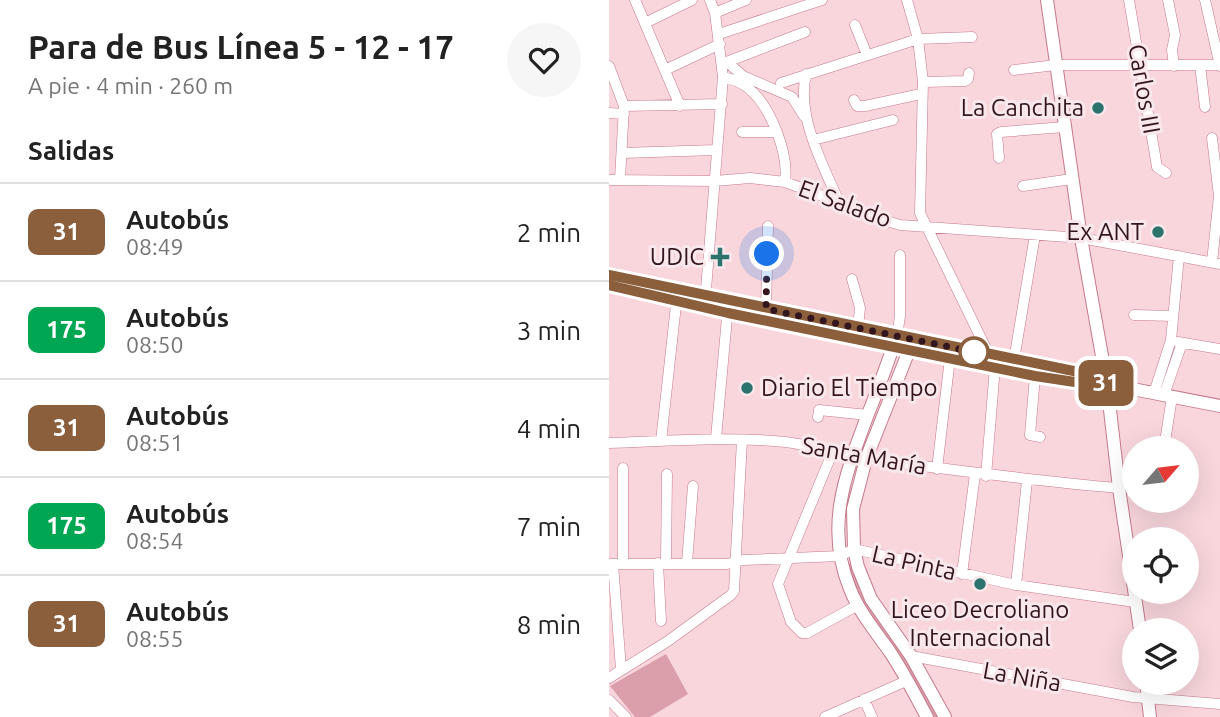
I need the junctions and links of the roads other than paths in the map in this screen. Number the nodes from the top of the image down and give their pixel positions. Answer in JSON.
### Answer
{"nodes":[{"id":1,"x":635,"y":0,"type":"edge"},
{"id":2,"x":692,"y":0,"type":"edge"},
{"id":3,"x":709,"y":0,"type":"edge"},
{"id":4,"x":746,"y":0,"type":"edge"},
{"id":5,"x":822,"y":0,"type":"edge"},
{"id":6,"x":907,"y":0,"type":"edge"},
{"id":7,"x":1047,"y":0,"type":"edge"},
{"id":8,"x":1129,"y":0,"type":"edge"},
{"id":9,"x":1168,"y":0,"type":"edge"},
{"id":10,"x":1205,"y":0,"type":"edge"},
{"id":11,"x":715,"y":13,"type":"junction"},
{"id":12,"x":645,"y":23,"type":"junction"},
{"id":13,"x":855,"y":25,"type":"dead end"},
{"id":14,"x":805,"y":32,"type":"dead end"},
{"id":15,"x":972,"y":37,"type":"dead end"},
{"id":16,"x":720,"y":39,"type":"junction"},
{"id":17,"x":918,"y":39,"type":"junction"},
{"id":18,"x":867,"y":55,"type":"junction"},
{"id":19,"x":725,"y":63,"type":"junction"},
{"id":20,"x":1056,"y":65,"type":"junction"},
{"id":21,"x":1139,"y":65,"type":"junction"},
{"id":22,"x":1174,"y":65,"type":"junction"},
{"id":23,"x":1200,"y":65,"type":"junction"},
{"id":24,"x":609,"y":66,"type":"edge"},
{"id":25,"x":1220,"y":66,"type":"edge"},
{"id":26,"x":665,"y":70,"type":"junction"},
{"id":27,"x":1014,"y":70,"type":"dead end"},
{"id":28,"x":969,"y":73,"type":"dead end"},
{"id":29,"x":806,"y":74,"type":"junction"},
{"id":30,"x":723,"y":77,"type":"junction"},
{"id":31,"x":781,"y":82,"type":"dead end"},
{"id":32,"x":923,"y":82,"type":"junction"},
{"id":33,"x":921,"y":94,"type":"junction"},
{"id":34,"x":854,"y":100,"type":"dead end"},
{"id":35,"x":722,"y":104,"type":"junction"},
{"id":36,"x":680,"y":106,"type":"junction"},
{"id":37,"x":1205,"y":107,"type":"dead end"},
{"id":38,"x":624,"y":110,"type":"junction"},
{"id":39,"x":609,"y":113,"type":"edge"},
{"id":40,"x":893,"y":120,"type":"dead end"},
{"id":41,"x":809,"y":127,"type":"junction"},
{"id":42,"x":1065,"y":127,"type":"junction"},
{"id":43,"x":742,"y":132,"type":"dead end"},
{"id":44,"x":777,"y":132,"type":"junction"},
{"id":45,"x":1213,"y":138,"type":"dead end"},
{"id":46,"x":813,"y":140,"type":"junction"},
{"id":47,"x":716,"y":150,"type":"junction"},
{"id":48,"x":622,"y":153,"type":"junction"},
{"id":49,"x":999,"y":158,"type":"dead end"},
{"id":50,"x":1166,"y":173,"type":"dead end"},
{"id":51,"x":1072,"y":179,"type":"junction"},
{"id":52,"x":614,"y":180,"type":"edge"},
{"id":53,"x":715,"y":181,"type":"junction"},
{"id":54,"x":785,"y":182,"type":"junction"},
{"id":55,"x":1023,"y":186,"type":"dead end"},
{"id":56,"x":839,"y":202,"type":"junction"},
{"id":57,"x":768,"y":226,"type":"dead end"},
{"id":58,"x":925,"y":226,"type":"junction"},
{"id":59,"x":1035,"y":235,"type":"junction"},
{"id":60,"x":1081,"y":238,"type":"junction"},
{"id":61,"x":900,"y":255,"type":"dead end"},
{"id":62,"x":1179,"y":256,"type":"junction"},
{"id":63,"x":1216,"y":263,"type":"edge"},
{"id":64,"x":609,"y":275,"type":"edge"},
{"id":65,"x":852,"y":279,"type":"dead end"},
{"id":66,"x":609,"y":285,"type":"edge"},
{"id":67,"x":677,"y":296,"type":"junction"},
{"id":68,"x":705,"y":301,"type":"junction"},
{"id":69,"x":728,"y":307,"type":"junction"},
{"id":70,"x":766,"y":309,"type":"junction"},
{"id":71,"x":1134,"y":315,"type":"dead end"},
{"id":72,"x":1173,"y":316,"type":"junction"},
{"id":73,"x":858,"y":327,"type":"junction"},
{"id":74,"x":1171,"y":340,"type":"junction"},
{"id":75,"x":896,"y":341,"type":"junction"},
{"id":76,"x":911,"y":344,"type":"junction"},
{"id":77,"x":1182,"y":344,"type":"junction"},
{"id":78,"x":1220,"y":349,"type":"edge"},
{"id":79,"x":950,"y":358,"type":"junction"},
{"id":80,"x":1014,"y":360,"type":"junction"},
{"id":81,"x":993,"y":361,"type":"junction"},
{"id":82,"x":1035,"y":376,"type":"junction"},
{"id":83,"x":1107,"y":384,"type":"junction"},
{"id":84,"x":1163,"y":395,"type":"junction"},
{"id":85,"x":1220,"y":406,"type":"edge"},
{"id":86,"x":868,"y":415,"type":"junction"},
{"id":87,"x":818,"y":417,"type":"dead end"},
{"id":88,"x":1030,"y":435,"type":"dead end"},
{"id":89,"x":1164,"y":436,"type":"edge"},
{"id":90,"x":716,"y":439,"type":"junction"},
{"id":91,"x":742,"y":440,"type":"junction"},
{"id":92,"x":661,"y":441,"type":"junction"},
{"id":93,"x":609,"y":443,"type":"edge"},
{"id":94,"x":833,"y":451,"type":"junction"},
{"id":95,"x":852,"y":456,"type":"junction"},
{"id":96,"x":866,"y":459,"type":"junction"},
{"id":97,"x":623,"y":468,"type":"dead end"},
{"id":98,"x":937,"y":470,"type":"junction"},
{"id":99,"x":667,"y":474,"type":"dead end"},
{"id":100,"x":981,"y":475,"type":"junction"},
{"id":101,"x":1027,"y":481,"type":"junction"},
{"id":102,"x":693,"y":486,"type":"dead end"},
{"id":103,"x":1119,"y":488,"type":"junction"},
{"id":104,"x":1124,"y":527,"type":"edge"},
{"id":105,"x":854,"y":549,"type":"junction"},
{"id":106,"x":840,"y":556,"type":"junction"},
{"id":107,"x":788,"y":559,"type":"junction"},
{"id":108,"x":687,"y":563,"type":"junction"},
{"id":109,"x":734,"y":563,"type":"junction"},
{"id":110,"x":615,"y":564,"type":"edge"},
{"id":111,"x":662,"y":564,"type":"junction"},
{"id":112,"x":962,"y":574,"type":"junction"},
{"id":113,"x":1016,"y":585,"type":"junction"},
{"id":114,"x":1122,"y":601,"type":"edge"},
{"id":115,"x":858,"y":605,"type":"junction"},
{"id":116,"x":661,"y":621,"type":"dead end"},
{"id":117,"x":911,"y":656,"type":"junction"},
{"id":118,"x":621,"y":670,"type":"junction"},
{"id":119,"x":609,"y":678,"type":"edge"},
{"id":120,"x":907,"y":681,"type":"junction"},
{"id":121,"x":1148,"y":695,"type":"edge"},
{"id":122,"x":864,"y":699,"type":"junction"},
{"id":123,"x":1148,"y":699,"type":"junction"},
{"id":124,"x":609,"y":700,"type":"edge"},
{"id":125,"x":1220,"y":704,"type":"edge"},
{"id":126,"x":624,"y":717,"type":"edge"},
{"id":127,"x":825,"y":717,"type":"edge"},
{"id":128,"x":872,"y":717,"type":"edge"},
{"id":129,"x":927,"y":717,"type":"edge"},
{"id":130,"x":945,"y":717,"type":"edge"},
{"id":131,"x":1150,"y":717,"type":"edge"}],
"edges":[{"from":1,"to":12,"type":"street"},
{"from":2,"to":12,"type":"street"},
{"from":3,"to":11,"type":"street"},
{"from":4,"to":11,"type":"street"},
{"from":5,"to":16,"type":"street"},
{"from":6,"to":17,"type":"street"},
{"from":7,"to":20,"type":"main road"},
{"from":8,"to":21,"type":"street","name":"Carlos III"},
{"from":9,"to":22,"type":"street"},
{"from":10,"to":25,"type":"street"},
{"from":11,"to":16,"type":"street"},
{"from":12,"to":26,"type":"street"},
{"from":13,"to":18,"type":"street"},
{"from":14,"to":19,"type":"street"},
{"from":15,"to":17,"type":"street"},
{"from":16,"to":19,"type":"street"},
{"from":16,"to":26,"type":"street"},
{"from":17,"to":18,"type":"street"},
{"from":17,"to":32,"type":"street"},
{"from":18,"to":29,"type":"street"},
{"from":19,"to":30,"type":"street"},
{"from":19,"to":41,"type":"street"},
{"from":20,"to":21,"type":"street"},
{"from":20,"to":27,"type":"street"},
{"from":20,"to":42,"type":"main road"},
{"from":21,"to":22,"type":"street"},
{"from":21,"to":50,"type":"street","name":"Carlos III"},
{"from":22,"to":23,"type":"street"},
{"from":23,"to":25,"type":"street"},
{"from":23,"to":37,"type":"street"},
{"from":24,"to":38,"type":"street"},
{"from":26,"to":36,"type":"street"},
{"from":28,"to":32,"type":"street"},
{"from":29,"to":31,"type":"street"},
{"from":29,"to":41,"type":"street"},
{"from":30,"to":35,"type":"street"},
{"from":30,"to":44,"type":"street"},
{"from":32,"to":33,"type":"street"},
{"from":33,"to":34,"type":"street"},
{"from":33,"to":58,"type":"street"},
{"from":35,"to":36,"type":"street"},
{"from":35,"to":47,"type":"street"},
{"from":36,"to":38,"type":"street"},
{"from":38,"to":39,"type":"street"},
{"from":38,"to":48,"type":"street"},
{"from":40,"to":46,"type":"street"},
{"from":41,"to":46,"type":"street"},
{"from":42,"to":49,"type":"street"},
{"from":42,"to":51,"type":"main road"},
{"from":43,"to":44,"type":"street"},
{"from":44,"to":54,"type":"street"},
{"from":45,"to":63,"type":"street"},
{"from":46,"to":56,"type":"street"},
{"from":47,"to":48,"type":"street"},
{"from":47,"to":53,"type":"street"},
{"from":48,"to":52,"type":"street"},
{"from":51,"to":55,"type":"street"},
{"from":51,"to":60,"type":"main road"},
{"from":52,"to":53,"type":"street","name":"El Salado"},
{"from":53,"to":54,"type":"street","name":"El Salado"},
{"from":53,"to":68,"type":"street"},
{"from":54,"to":56,"type":"street","name":"El Salado"},
{"from":56,"to":58,"type":"street","name":"El Salado"},
{"from":57,"to":70,"type":"street"},
{"from":58,"to":59,"type":"street","name":"El Salado"},
{"from":58,"to":81,"type":"street"},
{"from":59,"to":60,"type":"street","name":"El Salado"},
{"from":59,"to":80,"type":"street"},
{"from":60,"to":62,"type":"street","name":"El Salado"},
{"from":60,"to":83,"type":"main road"},
{"from":61,"to":75,"type":"street"},
{"from":62,"to":63,"type":"street","name":"El Salado"},
{"from":62,"to":72,"type":"street"},
{"from":64,"to":67,"type":"main road"},
{"from":65,"to":73,"type":"street"},
{"from":66,"to":67,"type":"main road"},
{"from":67,"to":68,"type":"main road"},
{"from":67,"to":92,"type":"street"},
{"from":68,"to":69,"type":"main road"},
{"from":69,"to":70,"type":"main road"},
{"from":69,"to":75,"type":"main road"},
{"from":69,"to":90,"type":"street"},
{"from":70,"to":73,"type":"main road"},
{"from":71,"to":72,"type":"street"},
{"from":72,"to":74,"type":"street"},
{"from":73,"to":75,"type":"main road"},
{"from":74,"to":77,"type":"street"},
{"from":74,"to":84,"type":"street"},
{"from":75,"to":76,"type":"main road"},
{"from":75,"to":86,"type":"main road"},
{"from":76,"to":79,"type":"main road"},
{"from":76,"to":81,"type":"main road"},
{"from":76,"to":96,"type":"main road"},
{"from":77,"to":78,"type":"street"},
{"from":77,"to":84,"type":"street"},
{"from":79,"to":81,"type":"main road"},
{"from":79,"to":98,"type":"street"},
{"from":80,"to":81,"type":"main road"},
{"from":80,"to":83,"type":"main road"},
{"from":81,"to":82,"type":"main road"},
{"from":81,"to":100,"type":"street"},
{"from":82,"to":83,"type":"main road"},
{"from":82,"to":88,"type":"street"},
{"from":83,"to":84,"type":"main road"},
{"from":83,"to":103,"type":"main road"},
{"from":84,"to":85,"type":"main road"},
{"from":84,"to":89,"type":"street"},
{"from":86,"to":87,"type":"street"},
{"from":86,"to":95,"type":"main road"},
{"from":90,"to":91,"type":"street","name":"Santa María"},
{"from":90,"to":92,"type":"street","name":"Santa María"},
{"from":91,"to":94,"type":"street","name":"Santa María"},
{"from":91,"to":109,"type":"street"},
{"from":92,"to":93,"type":"street","name":"Santa María"},
{"from":94,"to":95,"type":"street","name":"Santa María"},
{"from":94,"to":107,"type":"street"},
{"from":95,"to":96,"type":"street","name":"Santa María"},
{"from":95,"to":106,"type":"main road"},
{"from":96,"to":98,"type":"street","name":"Santa María"},
{"from":96,"to":105,"type":"main road"},
{"from":97,"to":110,"type":"street"},
{"from":98,"to":100,"type":"street","name":"Santa María"},
{"from":99,"to":111,"type":"street"},
{"from":100,"to":101,"type":"street","name":"Santa María"},
{"from":100,"to":112,"type":"street"},
{"from":101,"to":103,"type":"street","name":"Santa María"},
{"from":101,"to":113,"type":"street"},
{"from":102,"to":108,"type":"street"},
{"from":103,"to":104,"type":"main road"},
{"from":105,"to":106,"type":"street","name":"La Pinta"},
{"from":105,"to":112,"type":"street","name":"La Pinta"},
{"from":105,"to":117,"type":"main road"},
{"from":106,"to":107,"type":"street","name":"La Pinta"},
{"from":106,"to":115,"type":"main road"},
{"from":107,"to":109,"type":"street","name":"La Pinta"},
{"from":107,"to":115,"type":"street"},
{"from":108,"to":109,"type":"street","name":"La Pinta"},
{"from":108,"to":111,"type":"street","name":"La Pinta"},
{"from":109,"to":118,"type":"street"},
{"from":110,"to":111,"type":"street","name":"La Pinta"},
{"from":110,"to":118,"type":"street"},
{"from":111,"to":116,"type":"street"},
{"from":112,"to":113,"type":"street","name":"La Pinta"},
{"from":113,"to":114,"type":"street","name":"La Pinta"},
{"from":115,"to":120,"type":"main road"},
{"from":117,"to":123,"type":"street","name":"La Niña"},
{"from":117,"to":130,"type":"main road"},
{"from":118,"to":119,"type":"street"},
{"from":120,"to":122,"type":"street"},
{"from":120,"to":129,"type":"main road"},
{"from":121,"to":123,"type":"main road"},
{"from":122,"to":127,"type":"street"},
{"from":122,"to":128,"type":"street"},
{"from":123,"to":125,"type":"street","name":"La Niña"},
{"from":123,"to":131,"type":"main road"},
{"from":124,"to":126,"type":"street"}]}
